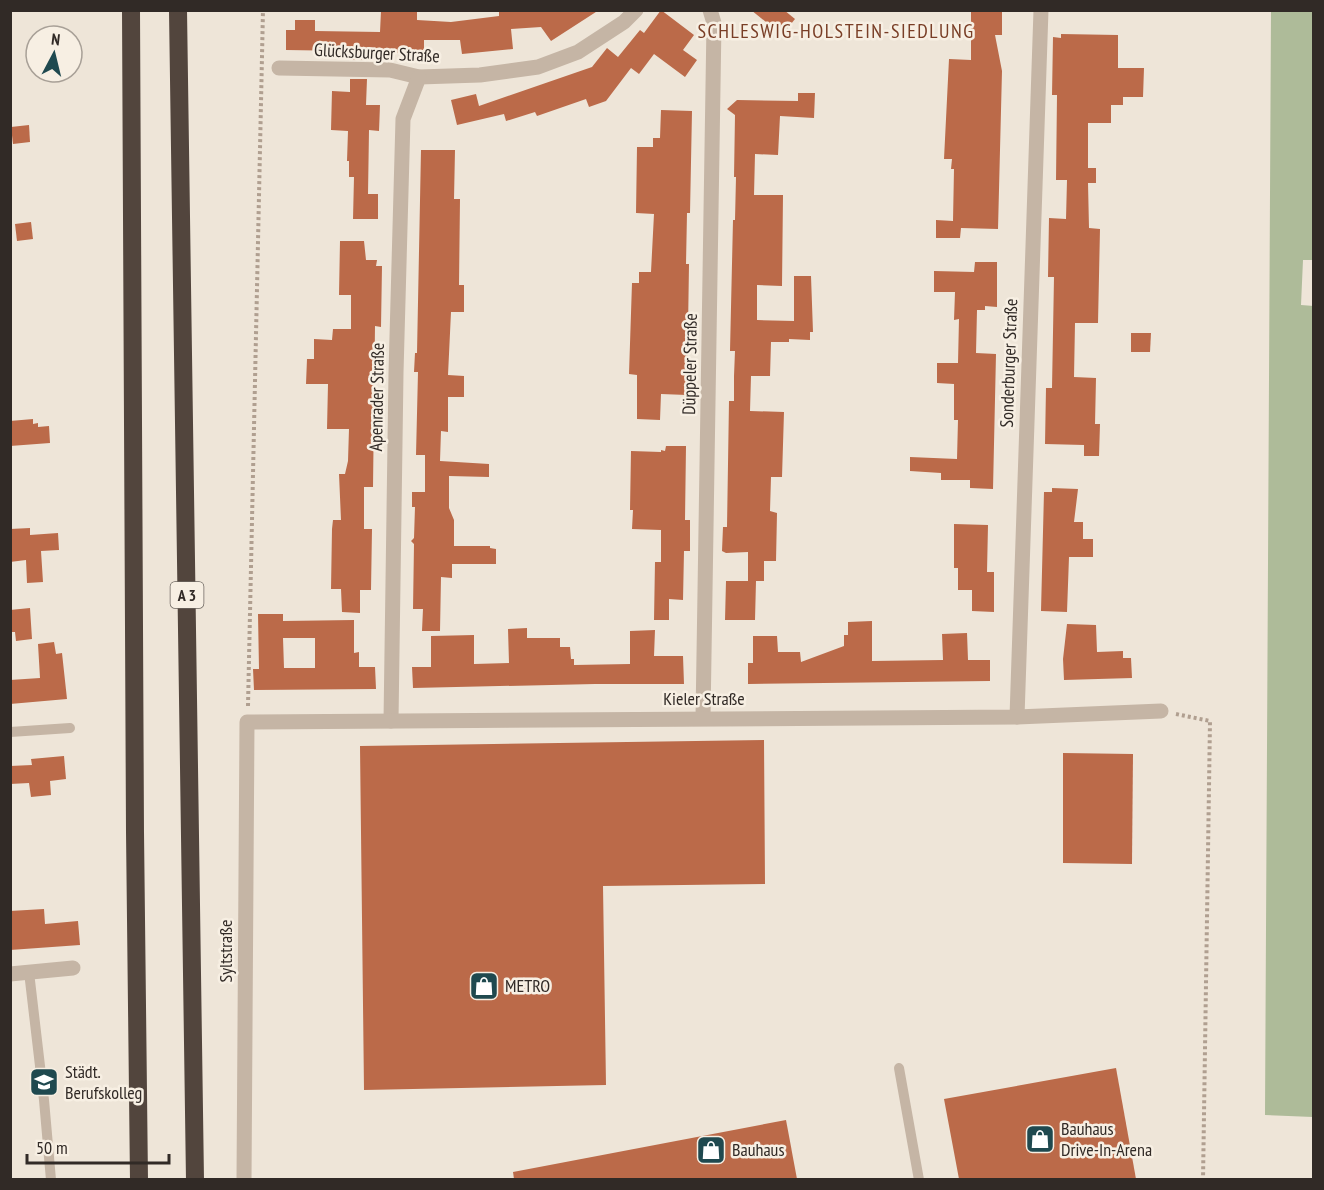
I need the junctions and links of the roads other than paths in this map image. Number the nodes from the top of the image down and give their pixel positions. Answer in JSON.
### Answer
{"nodes":[{"id":1,"x":131,"y":10,"type":"edge"},
{"id":2,"x":178,"y":10,"type":"edge"},
{"id":3,"x":636,"y":10,"type":"edge"},
{"id":4,"x":710,"y":10,"type":"edge"},
{"id":5,"x":1041,"y":10,"type":"edge"},
{"id":6,"x":279,"y":68,"type":"dead end"},
{"id":7,"x":419,"y":77,"type":"junction"},
{"id":8,"x":1161,"y":711,"type":"road end"},
{"id":9,"x":1017,"y":717,"type":"junction"},
{"id":10,"x":703,"y":718,"type":"junction"},
{"id":11,"x":391,"y":721,"type":"junction"},
{"id":12,"x":247,"y":722,"type":"joint"},
{"id":13,"x":70,"y":728,"type":"dead end"},
{"id":14,"x":10,"y":732,"type":"edge"},
{"id":15,"x":73,"y":968,"type":"dead end"},
{"id":16,"x":28,"y":972,"type":"junction"},
{"id":17,"x":10,"y":974,"type":"edge"},
{"id":18,"x":899,"y":1068,"type":"dead end"},
{"id":19,"x":51,"y":1179,"type":"edge"},
{"id":20,"x":139,"y":1179,"type":"edge"},
{"id":21,"x":195,"y":1179,"type":"edge"},
{"id":22,"x":244,"y":1179,"type":"edge"},
{"id":23,"x":919,"y":1179,"type":"edge"}],
"edges":[{"from":1,"to":20,"type":"highway"},
{"from":2,"to":21,"type":"highway","number":"A 3"},
{"from":3,"to":7,"type":"street","name":"Glücksburger Straße"},
{"from":4,"to":10,"type":"street","name":"Düppeler Straße"},
{"from":5,"to":9,"type":"street","name":"Sonderburger Straße"},
{"from":6,"to":7,"type":"street","name":"Glücksburger Straße"},
{"from":7,"to":11,"type":"street","name":"Apenrader Straße"},
{"from":8,"to":9,"type":"street","name":"Kieler Straße"},
{"from":9,"to":10,"type":"street","name":"Kieler Straße"},
{"from":10,"to":11,"type":"street","name":"Kieler Straße"},
{"from":11,"to":12,"type":"street","name":"Kieler Straße"},
{"from":12,"to":22,"type":"street","name":"Syltstraße"},
{"from":13,"to":14,"type":"lane"},
{"from":15,"to":16,"type":"street"},
{"from":16,"to":17,"type":"street"},
{"from":16,"to":19,"type":"lane"},
{"from":18,"to":23,"type":"lane"}]}
